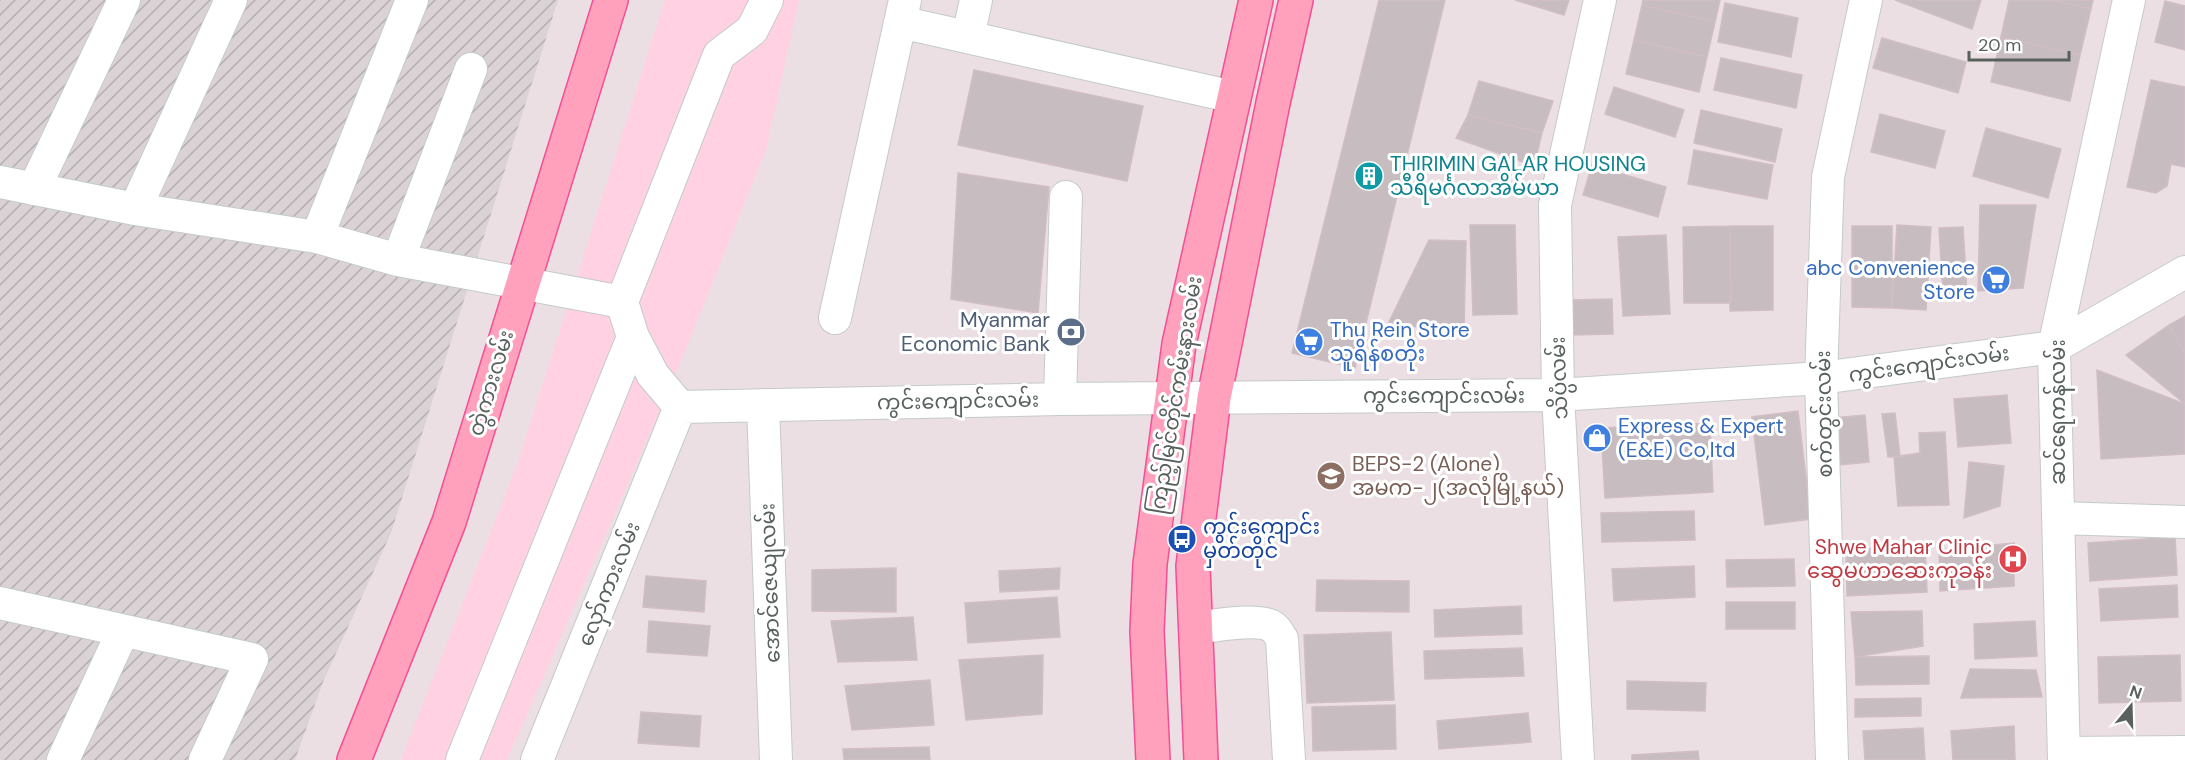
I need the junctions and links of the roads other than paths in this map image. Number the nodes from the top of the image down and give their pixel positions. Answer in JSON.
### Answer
{"nodes":[{"id":1,"x":124,"y":0,"type":"edge"},
{"id":2,"x":231,"y":0,"type":"edge"},
{"id":3,"x":412,"y":0,"type":"edge"},
{"id":4,"x":611,"y":0,"type":"edge"},
{"id":5,"x":767,"y":0,"type":"edge"},
{"id":6,"x":976,"y":0,"type":"edge"},
{"id":7,"x":1256,"y":0,"type":"edge"},
{"id":8,"x":1296,"y":0,"type":"edge"},
{"id":9,"x":1600,"y":0,"type":"edge"},
{"id":10,"x":1866,"y":0,"type":"edge"},
{"id":11,"x":2129,"y":0,"type":"edge"},
{"id":12,"x":902,"y":11,"type":"edge"},
{"id":13,"x":968,"y":37,"type":"junction"},
{"id":14,"x":471,"y":69,"type":"dead end"},
{"id":15,"x":1234,"y":97,"type":"junction"},
{"id":16,"x":0,"y":182,"type":"edge"},
{"id":17,"x":34,"y":189,"type":"junction"},
{"id":18,"x":1066,"y":197,"type":"dead end"},
{"id":19,"x":135,"y":209,"type":"junction"},
{"id":20,"x":317,"y":237,"type":"junction"},
{"id":21,"x":398,"y":260,"type":"junction"},
{"id":22,"x":2185,"y":272,"type":"edge"},
{"id":23,"x":522,"y":285,"type":"junction"},
{"id":24,"x":622,"y":302,"type":"junction"},
{"id":25,"x":835,"y":318,"type":"dead end"},
{"id":26,"x":633,"y":337,"type":"junction"},
{"id":27,"x":2054,"y":347,"type":"junction"},
{"id":28,"x":1821,"y":378,"type":"junction"},
{"id":29,"x":1558,"y":395,"type":"junction"},
{"id":30,"x":1172,"y":398,"type":"junction"},
{"id":31,"x":1214,"y":398,"type":"junction"},
{"id":32,"x":1060,"y":399,"type":"junction"},
{"id":33,"x":763,"y":405,"type":"junction"},
{"id":34,"x":680,"y":407,"type":"junction"},
{"id":35,"x":2059,"y":518,"type":"junction"},
{"id":36,"x":2185,"y":522,"type":"edge"},
{"id":37,"x":0,"y":603,"type":"edge"},
{"id":38,"x":1195,"y":628,"type":"junction"},
{"id":39,"x":123,"y":631,"type":"junction"},
{"id":40,"x":2185,"y":752,"type":"edge"},
{"id":41,"x":2064,"y":756,"type":"edge"},
{"id":42,"x":63,"y":760,"type":"edge"},
{"id":43,"x":205,"y":760,"type":"edge"},
{"id":44,"x":354,"y":760,"type":"edge"},
{"id":45,"x":462,"y":760,"type":"edge"},
{"id":46,"x":537,"y":760,"type":"edge"},
{"id":47,"x":776,"y":760,"type":"edge"},
{"id":48,"x":1153,"y":760,"type":"edge"},
{"id":49,"x":1201,"y":760,"type":"edge"},
{"id":50,"x":1289,"y":760,"type":"edge"},
{"id":51,"x":1578,"y":760,"type":"edge"},
{"id":52,"x":1832,"y":760,"type":"edge"}],
"edges":[{"from":1,"to":17,"type":"street"},
{"from":2,"to":19,"type":"street"},
{"from":3,"to":20,"type":"street"},
{"from":4,"to":23,"type":"main road","name":"တွဲကားလမ်း"},
{"from":5,"to":24,"type":"street"},
{"from":6,"to":13,"type":"street"},
{"from":7,"to":15,"type":"main road","name":"ကြည့်မြင်တိုင်ကမ်းနားလမ်း"},
{"from":8,"to":31,"type":"main road","name":"ကြည့်မြင်တိုင်ကမ်းနားလမ်း"},
{"from":9,"to":29,"type":"street","name":"သိပ္ပံလမ်း"},
{"from":10,"to":28,"type":"street","name":"စက်တွင်းလမ်း"},
{"from":11,"to":27,"type":"street","name":"ဆင်ရေကန်လမ်း"},
{"from":12,"to":13,"type":"street"},
{"from":12,"to":25,"type":"street"},
{"from":13,"to":15,"type":"street"},
{"from":14,"to":21,"type":"street"},
{"from":15,"to":30,"type":"main road","name":"ကြည့်မြင်တိုင်ကမ်းနားလမ်း"},
{"from":16,"to":17,"type":"street"},
{"from":17,"to":19,"type":"street"},
{"from":18,"to":32,"type":"street"},
{"from":19,"to":20,"type":"street"},
{"from":20,"to":21,"type":"street"},
{"from":21,"to":23,"type":"street"},
{"from":22,"to":27,"type":"street","name":"ကွင်းကျောင်းလမ်း"},
{"from":23,"to":24,"type":"street"},
{"from":23,"to":44,"type":"main road","name":"တွဲကားလမ်း"},
{"from":24,"to":26,"type":"street"},
{"from":26,"to":34,"type":"street"},
{"from":26,"to":45,"type":"street"},
{"from":27,"to":28,"type":"street","name":"ကွင်းကျောင်းလမ်း"},
{"from":27,"to":35,"type":"street","name":"ဆင်ရေကန်လမ်း"},
{"from":28,"to":29,"type":"street","name":"ကွင်းကျောင်းလမ်း"},
{"from":28,"to":52,"type":"street","name":"စက်တွင်းလမ်း"},
{"from":29,"to":31,"type":"street","name":"ကွင်းကျောင်းလမ်း"},
{"from":29,"to":51,"type":"street","name":"သိပ္ပံလမ်း"},
{"from":30,"to":31,"type":"street","name":"ကွင်းကျောင်းလမ်း"},
{"from":30,"to":32,"type":"street","name":"ကွင်းကျောင်းလမ်း"},
{"from":30,"to":48,"type":"main road","name":"ကြည့်မြင်တိုင်ကမ်းနားလမ်း"},
{"from":31,"to":38,"type":"main road","name":"ကြည့်မြင်တိုင်ကမ်းနားလမ်း"},
{"from":32,"to":33,"type":"street","name":"ကွင်းကျောင်းလမ်း"},
{"from":33,"to":34,"type":"street","name":"ကွင်းကျောင်းလမ်း"},
{"from":33,"to":47,"type":"street","name":"အောင်ဇေယျလမ်း"},
{"from":34,"to":46,"type":"street","name":"လှော်ကားလမ်း"},
{"from":35,"to":36,"type":"street"},
{"from":35,"to":41,"type":"street","name":"ဆင်ရေကန်လမ်း"},
{"from":37,"to":39,"type":"street"},
{"from":38,"to":49,"type":"main road","name":"ကြည့်မြင်တိုင်ကမ်းနားလမ်း"},
{"from":38,"to":50,"type":"street"},
{"from":39,"to":42,"type":"street"},
{"from":39,"to":43,"type":"street"},
{"from":40,"to":41,"type":"street"}]}
